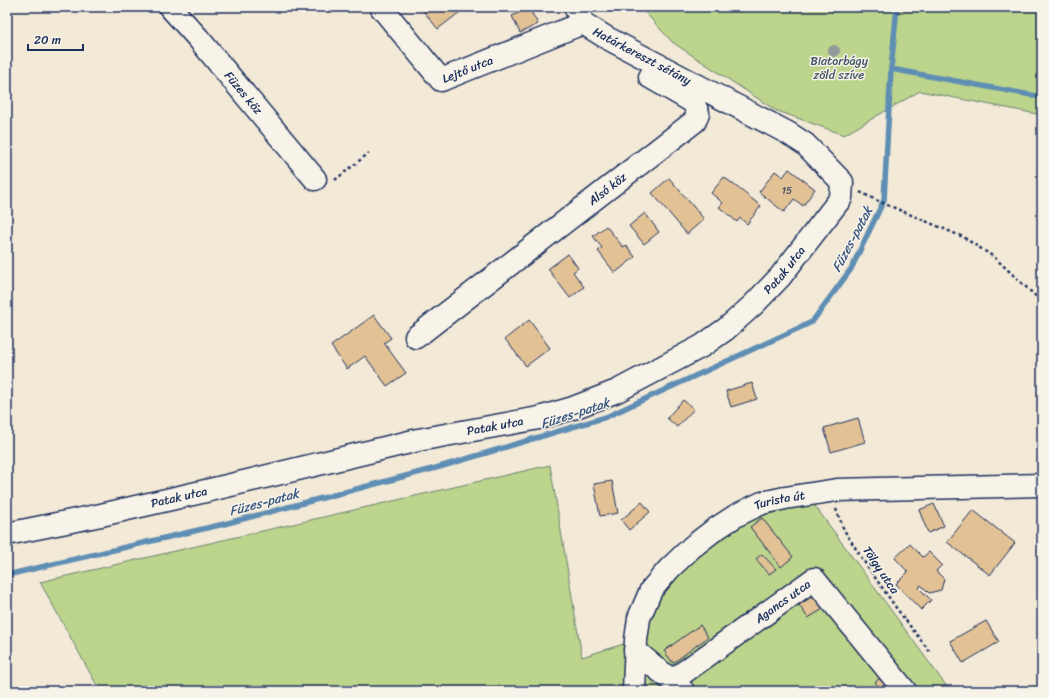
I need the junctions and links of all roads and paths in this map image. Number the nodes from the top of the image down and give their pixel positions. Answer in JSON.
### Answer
{"nodes":[{"id":1,"x":170,"y":7,"type":"edge"},
{"id":2,"x":381,"y":7,"type":"edge"},
{"id":3,"x":579,"y":15,"type":"edge"},
{"id":4,"x":607,"y":38,"type":"junction"},
{"id":5,"x":718,"y":96,"type":"joint"},
{"id":6,"x":369,"y":153,"type":"dead end"},
{"id":7,"x":315,"y":179,"type":"joint"},
{"id":8,"x":876,"y":200,"type":"dead end"},
{"id":9,"x":1042,"y":302,"type":"edge"},
{"id":10,"x":416,"y":337,"type":"dead end"},
{"id":11,"x":1042,"y":485,"type":"edge"},
{"id":12,"x":837,"y":490,"type":"junction"},
{"id":13,"x":7,"y":534,"type":"edge"},
{"id":14,"x":635,"y":650,"type":"junction"},
{"id":15,"x":930,"y":652,"type":"dead end"},
{"id":16,"x":678,"y":686,"type":"edge"},
{"id":17,"x":634,"y":691,"type":"edge"},
{"id":18,"x":905,"y":691,"type":"edge"}],
"edges":[{"from":1,"to":7,"type":"street","name":"Füzes köz"},
{"from":2,"to":3,"type":"street","name":"Lejtő utca"},
{"from":3,"to":4,"type":"street","name":"Határkereszt sétány"},
{"from":4,"to":5,"type":"street","name":"Határkereszt sétány"},
{"from":4,"to":10,"type":"street","name":"Alsó köz"},
{"from":5,"to":13,"type":"street","name":"Patak utca"},
{"from":6,"to":7,"type":"path"},
{"from":8,"to":9,"type":"path"},
{"from":11,"to":12,"type":"street","name":"Turista út"},
{"from":12,"to":14,"type":"street","name":"Turista út"},
{"from":12,"to":15,"type":"path","name":"Tölgy utca"},
{"from":14,"to":16,"type":"street"},
{"from":14,"to":17,"type":"street","name":"Turista út"},
{"from":16,"to":18,"type":"street","name":"Agancs utca"}]}
